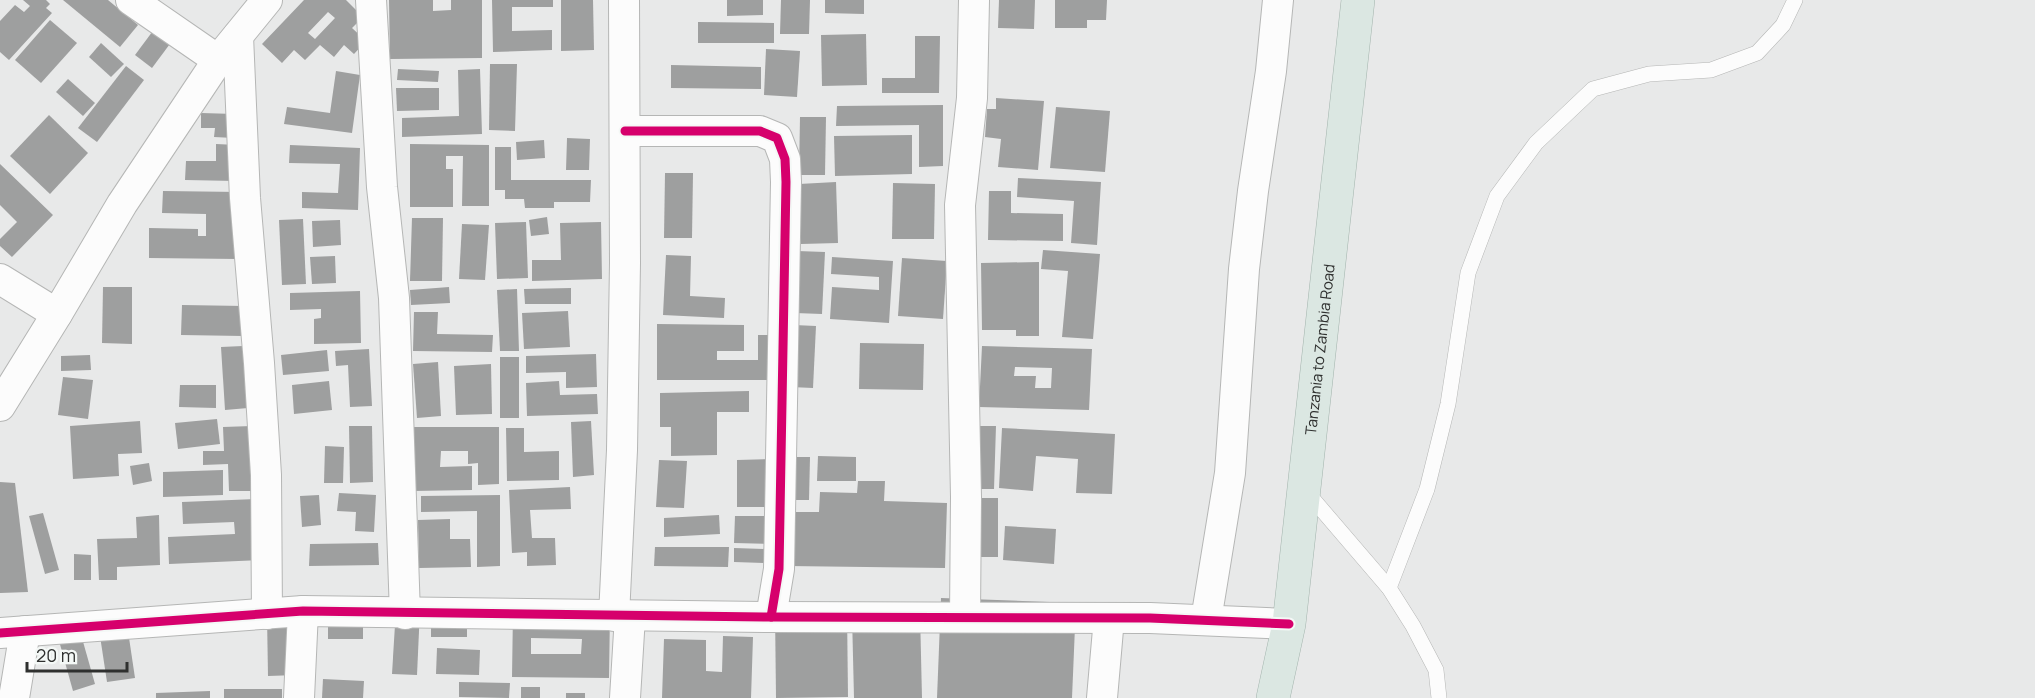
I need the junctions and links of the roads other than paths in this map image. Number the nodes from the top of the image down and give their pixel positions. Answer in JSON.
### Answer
{"nodes":[{"id":1,"x":130,"y":0,"type":"edge"},
{"id":2,"x":267,"y":0,"type":"edge"},
{"id":3,"x":371,"y":0,"type":"edge"},
{"id":4,"x":624,"y":0,"type":"edge"},
{"id":5,"x":974,"y":0,"type":"edge"},
{"id":6,"x":1278,"y":0,"type":"edge"},
{"id":7,"x":1358,"y":0,"type":"edge"},
{"id":8,"x":1795,"y":0,"type":"edge"},
{"id":9,"x":238,"y":36,"type":"junction"},
{"id":10,"x":218,"y":60,"type":"junction"},
{"id":11,"x":626,"y":131,"type":"junction"},
{"id":12,"x":0,"y":279,"type":"edge"},
{"id":13,"x":57,"y":314,"type":"junction"},
{"id":14,"x":0,"y":406,"type":"edge"},
{"id":15,"x":1304,"y":489,"type":"junction"},
{"id":16,"x":1389,"y":588,"type":"junction"},
{"id":17,"x":303,"y":611,"type":"junction"},
{"id":18,"x":267,"y":614,"type":"junction"},
{"id":19,"x":405,"y":614,"type":"junction"},
{"id":20,"x":622,"y":616,"type":"junction"},
{"id":21,"x":771,"y":617,"type":"junction"},
{"id":22,"x":965,"y":617,"type":"junction"},
{"id":23,"x":1108,"y":618,"type":"junction"},
{"id":24,"x":1206,"y":620,"type":"junction"},
{"id":25,"x":1289,"y":624,"type":"junction"},
{"id":26,"x":13,"y":632,"type":"edge"},
{"id":27,"x":14,"y":698,"type":"edge"},
{"id":28,"x":299,"y":698,"type":"edge"},
{"id":29,"x":625,"y":698,"type":"edge"},
{"id":30,"x":1102,"y":698,"type":"edge"},
{"id":31,"x":1273,"y":698,"type":"edge"},
{"id":32,"x":1439,"y":698,"type":"edge"}],
"edges":[{"from":1,"to":10,"type":"street"},
{"from":2,"to":9,"type":"street"},
{"from":3,"to":19,"type":"street"},
{"from":4,"to":11,"type":"street"},
{"from":5,"to":22,"type":"street"},
{"from":6,"to":24,"type":"street"},
{"from":7,"to":15,"type":"highway","name":"Tanzania to Zambia Road"},
{"from":8,"to":16,"type":"lane"},
{"from":9,"to":10,"type":"street"},
{"from":9,"to":18,"type":"street"},
{"from":10,"to":13,"type":"street"},
{"from":11,"to":20,"type":"street"},
{"from":11,"to":21,"type":"street"},
{"from":12,"to":13,"type":"street"},
{"from":13,"to":14,"type":"street"},
{"from":15,"to":16,"type":"lane"},
{"from":15,"to":25,"type":"highway","name":"Tanzania to Zambia Road"},
{"from":16,"to":32,"type":"lane"},
{"from":17,"to":18,"type":"street"},
{"from":17,"to":19,"type":"street"},
{"from":17,"to":28,"type":"street"},
{"from":18,"to":26,"type":"street"},
{"from":19,"to":20,"type":"street"},
{"from":20,"to":21,"type":"street"},
{"from":20,"to":29,"type":"street"},
{"from":21,"to":22,"type":"street"},
{"from":22,"to":23,"type":"street"},
{"from":23,"to":24,"type":"street"},
{"from":23,"to":30,"type":"street"},
{"from":24,"to":25,"type":"street"},
{"from":25,"to":31,"type":"highway","name":"Tanzania to Zambia Road"},
{"from":26,"to":27,"type":"street"}]}
